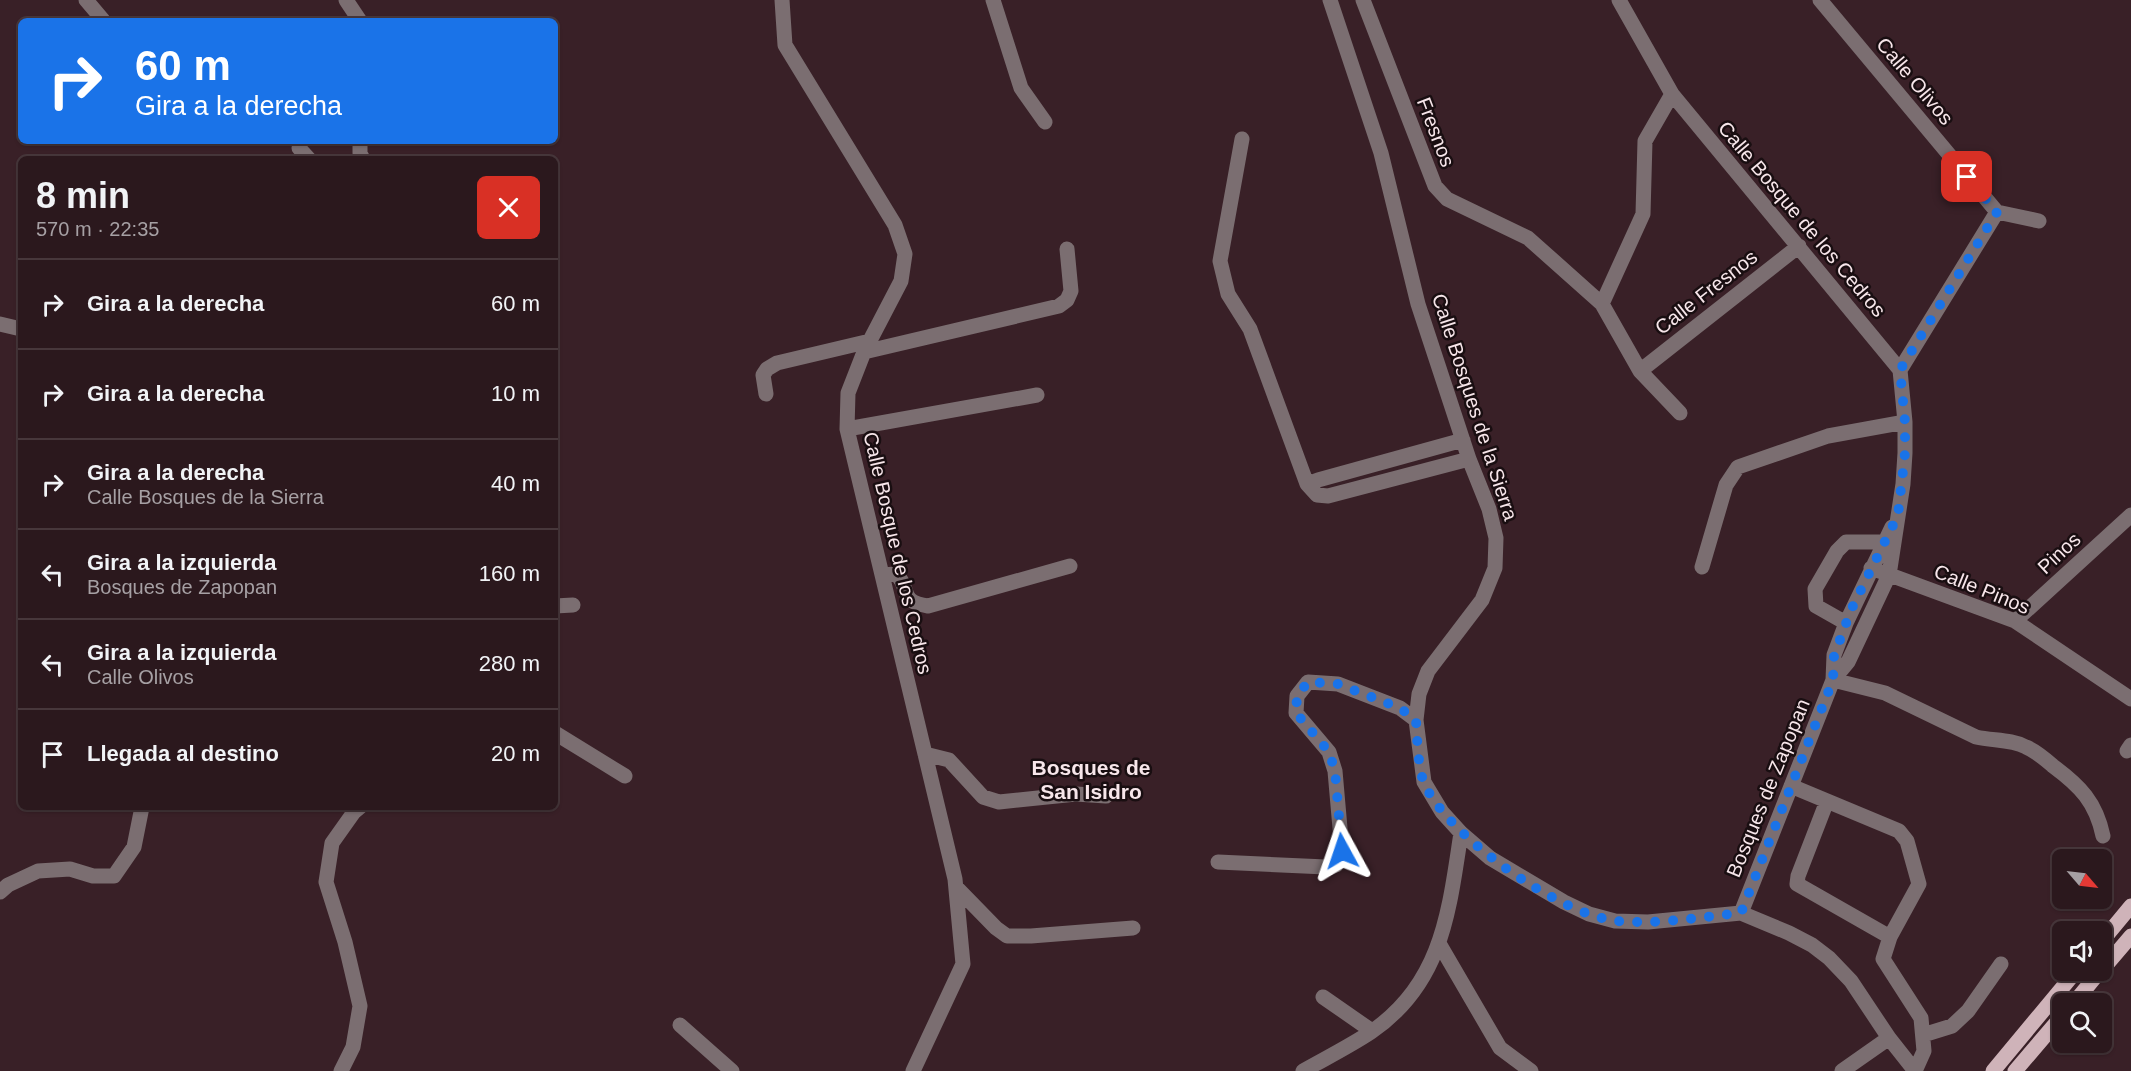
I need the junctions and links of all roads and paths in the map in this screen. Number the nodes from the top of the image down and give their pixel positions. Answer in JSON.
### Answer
{"nodes":[{"id":1,"x":86,"y":0,"type":"edge"},
{"id":2,"x":346,"y":0,"type":"edge"},
{"id":3,"x":782,"y":0,"type":"edge"},
{"id":4,"x":993,"y":0,"type":"edge"},
{"id":5,"x":1330,"y":0,"type":"edge"},
{"id":6,"x":1363,"y":0,"type":"edge"},
{"id":7,"x":1620,"y":0,"type":"edge"},
{"id":8,"x":1820,"y":0,"type":"edge"},
{"id":9,"x":101,"y":18,"type":"edge"},
{"id":10,"x":358,"y":18,"type":"edge"},
{"id":11,"x":1672,"y":94,"type":"junction"},
{"id":12,"x":1045,"y":122,"type":"dead end"},
{"id":13,"x":1242,"y":139,"type":"dead end"},
{"id":14,"x":1997,"y":212,"type":"junction"},
{"id":15,"x":2039,"y":221,"type":"dead end"},
{"id":16,"x":1799,"y":246,"type":"junction"},
{"id":17,"x":1067,"y":249,"type":"dead end"},
{"id":18,"x":1602,"y":304,"type":"junction"},
{"id":19,"x":0,"y":324,"type":"edge"},
{"id":20,"x":18,"y":328,"type":"edge"},
{"id":21,"x":867,"y":346,"type":"junction"},
{"id":22,"x":1900,"y":370,"type":"junction"},
{"id":23,"x":1640,"y":371,"type":"junction"},
{"id":24,"x":766,"y":394,"type":"dead end"},
{"id":25,"x":1037,"y":395,"type":"dead end"},
{"id":26,"x":1680,"y":413,"type":"dead end"},
{"id":27,"x":1905,"y":422,"type":"junction"},
{"id":28,"x":847,"y":429,"type":"junction"},
{"id":29,"x":1463,"y":440,"type":"junction"},
{"id":30,"x":1469,"y":459,"type":"junction"},
{"id":31,"x":1307,"y":484,"type":"junction"},
{"id":32,"x":2131,"y":515,"type":"edge"},
{"id":33,"x":1889,"y":543,"type":"junction"},
{"id":34,"x":1070,"y":566,"type":"dead end"},
{"id":35,"x":1701,"y":567,"type":"dead end"},
{"id":36,"x":1871,"y":568,"type":"junction"},
{"id":37,"x":882,"y":575,"type":"junction"},
{"id":38,"x":1889,"y":575,"type":"junction"},
{"id":39,"x":573,"y":605,"type":"dead end"},
{"id":40,"x":558,"y":606,"type":"edge"},
{"id":41,"x":2015,"y":621,"type":"junction"},
{"id":42,"x":1846,"y":623,"type":"junction"},
{"id":43,"x":1833,"y":680,"type":"junction"},
{"id":44,"x":2131,"y":699,"type":"edge"},
{"id":45,"x":1416,"y":720,"type":"junction"},
{"id":46,"x":558,"y":735,"type":"edge"},
{"id":47,"x":925,"y":754,"type":"junction"},
{"id":48,"x":625,"y":776,"type":"dead end"},
{"id":49,"x":1791,"y":786,"type":"junction"},
{"id":50,"x":1106,"y":796,"type":"dead end"},
{"id":51,"x":1827,"y":801,"type":"junction"},
{"id":52,"x":141,"y":810,"type":"edge"},
{"id":53,"x":356,"y":810,"type":"edge"},
{"id":54,"x":1461,"y":832,"type":"junction"},
{"id":55,"x":2103,"y":836,"type":"dead end"},
{"id":56,"x":1218,"y":862,"type":"dead end"},
{"id":57,"x":956,"y":887,"type":"junction"},
{"id":58,"x":0,"y":892,"type":"edge"},
{"id":59,"x":2130,"y":910,"type":"edge"},
{"id":60,"x":1741,"y":913,"type":"junction"},
{"id":61,"x":1133,"y":928,"type":"dead end"},
{"id":62,"x":2112,"y":930,"type":"edge"},
{"id":63,"x":2131,"y":936,"type":"edge"},
{"id":64,"x":1890,"y":937,"type":"junction"},
{"id":65,"x":1440,"y":945,"type":"junction"},
{"id":66,"x":2112,"y":958,"type":"edge"},
{"id":67,"x":2001,"y":964,"type":"dead end"},
{"id":68,"x":2068,"y":981,"type":"edge"},
{"id":69,"x":2092,"y":981,"type":"edge"},
{"id":70,"x":2082,"y":993,"type":"edge"},
{"id":71,"x":1323,"y":997,"type":"dead end"},
{"id":72,"x":680,"y":1025,"type":"dead end"},
{"id":73,"x":2052,"y":1028,"type":"edge"},
{"id":74,"x":1372,"y":1031,"type":"junction"},
{"id":75,"x":1923,"y":1035,"type":"junction"},
{"id":76,"x":1889,"y":1038,"type":"junction"},
{"id":77,"x":341,"y":1071,"type":"edge"},
{"id":78,"x":732,"y":1071,"type":"edge"},
{"id":79,"x":913,"y":1071,"type":"edge"},
{"id":80,"x":1303,"y":1071,"type":"edge"},
{"id":81,"x":1531,"y":1071,"type":"edge"},
{"id":82,"x":1842,"y":1071,"type":"edge"},
{"id":83,"x":1915,"y":1071,"type":"edge"},
{"id":84,"x":1993,"y":1071,"type":"edge"},
{"id":85,"x":2015,"y":1071,"type":"edge"}],
"edges":[{"from":1,"to":9,"type":"street"},
{"from":2,"to":10,"type":"street"},
{"from":3,"to":21,"type":"street","name":"Calle Bosque de los Cedros"},
{"from":4,"to":12,"type":"street"},
{"from":5,"to":29,"type":"street","name":"Calle Bosques de la Sierra"},
{"from":6,"to":18,"type":"street","name":"Fresnos"},
{"from":7,"to":11,"type":"street","name":"Calle Bosque de los Cedros"},
{"from":8,"to":14,"type":"street","name":"Calle Olivos"},
{"from":11,"to":16,"type":"street","name":"Calle Bosque de los Cedros"},
{"from":11,"to":18,"type":"street"},
{"from":13,"to":31,"type":"street"},
{"from":14,"to":15,"type":"street"},
{"from":14,"to":22,"type":"street"},
{"from":16,"to":22,"type":"street","name":"Calle Bosque de los Cedros"},
{"from":16,"to":23,"type":"street","name":"Calle Fresnos"},
{"from":17,"to":21,"type":"street"},
{"from":18,"to":23,"type":"street","name":"Fresnos"},
{"from":19,"to":20,"type":"street"},
{"from":21,"to":24,"type":"street"},
{"from":21,"to":28,"type":"street","name":"Calle Bosque de los Cedros"},
{"from":22,"to":27,"type":"street","name":"Bosques de Zapopan"},
{"from":23,"to":26,"type":"street","name":"Fresnos"},
{"from":25,"to":28,"type":"street"},
{"from":27,"to":33,"type":"street","name":"Bosques de Zapopan"},
{"from":27,"to":35,"type":"street"},
{"from":28,"to":37,"type":"street","name":"Calle Bosque de los Cedros"},
{"from":29,"to":30,"type":"street","name":"Calle Bosques de la Sierra"},
{"from":29,"to":31,"type":"street"},
{"from":30,"to":31,"type":"street"},
{"from":30,"to":45,"type":"street","name":"Calle Bosques de la Sierra"},
{"from":32,"to":41,"type":"street","name":"Pinos"},
{"from":33,"to":36,"type":"street","name":"Bosques de Zapopan"},
{"from":33,"to":38,"type":"street","name":"Bosques de Zapopan"},
{"from":33,"to":42,"type":"street"},
{"from":34,"to":37,"type":"street"},
{"from":36,"to":38,"type":"street","name":"Calle Pinos"},
{"from":36,"to":42,"type":"street","name":"Bosques de Zapopan"},
{"from":37,"to":47,"type":"street","name":"Calle Bosque de los Cedros"},
{"from":38,"to":41,"type":"street","name":"Calle Pinos"},
{"from":38,"to":43,"type":"street","name":"Bosques de Zapopan"},
{"from":39,"to":40,"type":"street"},
{"from":41,"to":44,"type":"street","name":"Calle Pinos"},
{"from":42,"to":43,"type":"street","name":"Bosques de Zapopan"},
{"from":43,"to":49,"type":"street","name":"Bosques de Zapopan"},
{"from":43,"to":55,"type":"street"},
{"from":45,"to":54,"type":"street","name":"Calle Bosques de la Sierra"},
{"from":45,"to":56,"type":"street"},
{"from":46,"to":48,"type":"street"},
{"from":47,"to":50,"type":"street"},
{"from":47,"to":57,"type":"street","name":"Calle Bosque de los Cedros"},
{"from":49,"to":51,"type":"street"},
{"from":49,"to":60,"type":"street","name":"Bosques de Zapopan"},
{"from":51,"to":64,"type":"street"},
{"from":51,"to":64,"type":"street"},
{"from":52,"to":58,"type":"street"},
{"from":53,"to":77,"type":"street"},
{"from":54,"to":60,"type":"street","name":"Calle Bosques de la Sierra"},
{"from":54,"to":65,"type":"street"},
{"from":57,"to":61,"type":"street"},
{"from":57,"to":79,"type":"street","name":"Calle Bosque de los Cedros"},
{"from":59,"to":62,"type":"main road"},
{"from":60,"to":76,"type":"street","name":"Calle Bosques de la Sierra"},
{"from":63,"to":66,"type":"main road"},
{"from":64,"to":75,"type":"street"},
{"from":65,"to":74,"type":"street"},
{"from":65,"to":81,"type":"street"},
{"from":67,"to":75,"type":"street"},
{"from":68,"to":84,"type":"main road"},
{"from":69,"to":70,"type":"main road"},
{"from":71,"to":74,"type":"street"},
{"from":72,"to":78,"type":"street"},
{"from":73,"to":85,"type":"main road"},
{"from":74,"to":80,"type":"street"},
{"from":75,"to":83,"type":"street"},
{"from":76,"to":82,"type":"street"},
{"from":76,"to":83,"type":"street","name":"Calle Bosques de la Sierra"}]}
